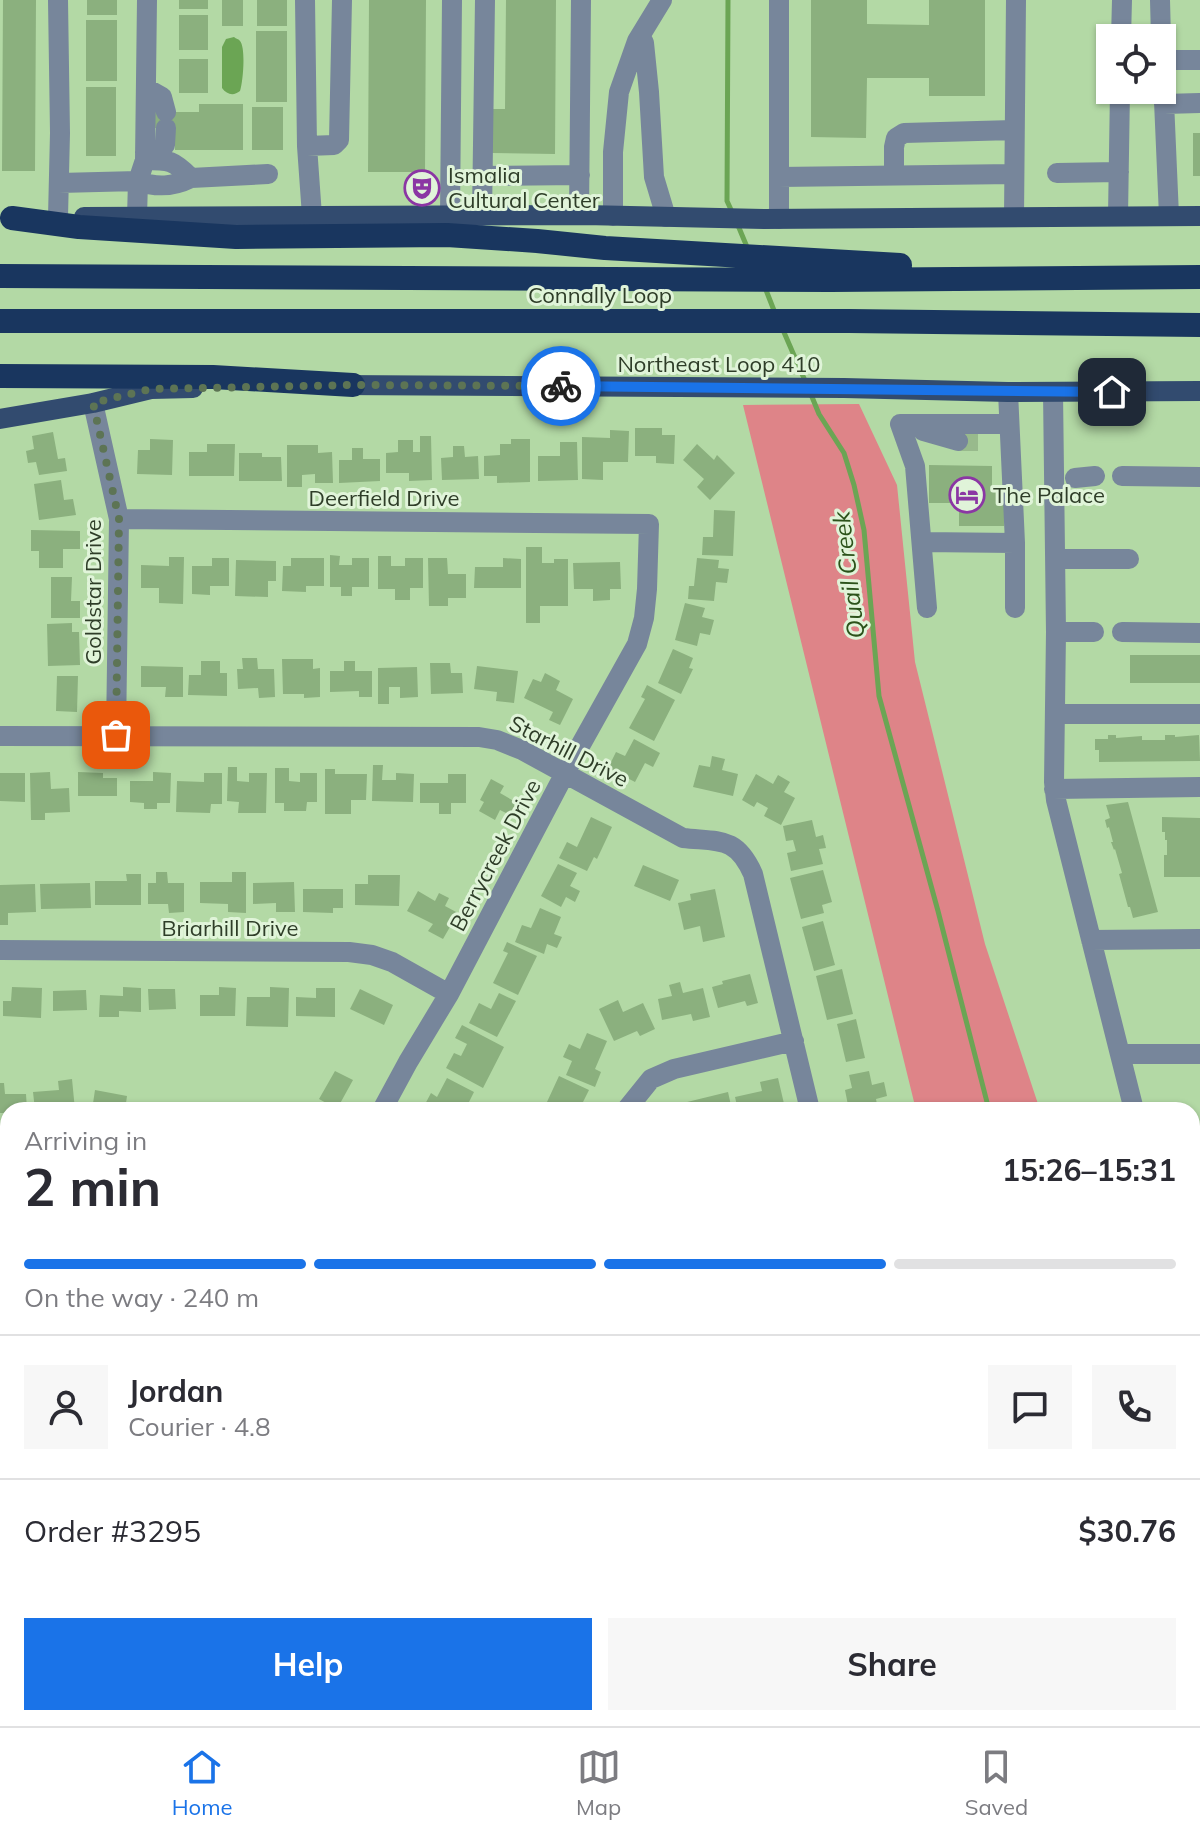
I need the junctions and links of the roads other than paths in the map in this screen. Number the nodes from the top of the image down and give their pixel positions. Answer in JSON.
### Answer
{"nodes":[{"id":1,"x":58,"y":0,"type":"edge"},
{"id":2,"x":147,"y":0,"type":"edge"},
{"id":3,"x":305,"y":0,"type":"edge"},
{"id":4,"x":342,"y":0,"type":"edge"},
{"id":5,"x":452,"y":0,"type":"edge"},
{"id":6,"x":485,"y":0,"type":"edge"},
{"id":7,"x":581,"y":0,"type":"edge"},
{"id":8,"x":662,"y":0,"type":"edge"},
{"id":9,"x":779,"y":0,"type":"edge"},
{"id":10,"x":1016,"y":0,"type":"edge"},
{"id":11,"x":1122,"y":0,"type":"edge"},
{"id":12,"x":1160,"y":0,"type":"edge"},
{"id":13,"x":1121,"y":24,"type":"edge"},
{"id":14,"x":1161,"y":24,"type":"edge"},
{"id":15,"x":641,"y":37,"type":"junction"},
{"id":16,"x":1176,"y":58,"type":"edge"},
{"id":17,"x":1200,"y":60,"type":"edge"},
{"id":18,"x":146,"y":88,"type":"junction"},
{"id":19,"x":1200,"y":103,"type":"edge"},
{"id":20,"x":1120,"y":104,"type":"edge"},
{"id":21,"x":1164,"y":104,"type":"edge"},
{"id":22,"x":1176,"y":104,"type":"edge"},
{"id":23,"x":1014,"y":130,"type":"junction"},
{"id":24,"x":307,"y":146,"type":"junction"},
{"id":25,"x":145,"y":156,"type":"junction"},
{"id":26,"x":1119,"y":172,"type":"junction"},
{"id":27,"x":1057,"y":173,"type":"dead end"},
{"id":28,"x":268,"y":174,"type":"dead end"},
{"id":29,"x":1014,"y":174,"type":"junction"},
{"id":30,"x":580,"y":175,"type":"junction"},
{"id":31,"x":483,"y":176,"type":"junction"},
{"id":32,"x":894,"y":176,"type":"junction"},
{"id":33,"x":779,"y":177,"type":"junction"},
{"id":34,"x":191,"y":178,"type":"junction"},
{"id":35,"x":138,"y":181,"type":"junction"},
{"id":36,"x":59,"y":183,"type":"junction"},
{"id":37,"x":579,"y":215,"type":"junction"},
{"id":38,"x":312,"y":216,"type":"junction"},
{"id":39,"x":450,"y":216,"type":"junction"},
{"id":40,"x":482,"y":216,"type":"junction"},
{"id":41,"x":613,"y":216,"type":"junction"},
{"id":42,"x":1118,"y":216,"type":"junction"},
{"id":43,"x":1169,"y":216,"type":"junction"},
{"id":44,"x":1200,"y":216,"type":"edge"},
{"id":45,"x":58,"y":217,"type":"junction"},
{"id":46,"x":137,"y":217,"type":"junction"},
{"id":47,"x":666,"y":217,"type":"junction"},
{"id":48,"x":1014,"y":217,"type":"junction"},
{"id":49,"x":6,"y":218,"type":"edge"},
{"id":50,"x":772,"y":219,"type":"junction"},
{"id":51,"x":830,"y":270,"type":"junction"},
{"id":52,"x":0,"y":276,"type":"edge"},
{"id":53,"x":1200,"y":277,"type":"edge"},
{"id":54,"x":0,"y":321,"type":"edge"},
{"id":55,"x":1200,"y":325,"type":"edge"},
{"id":56,"x":0,"y":376,"type":"edge"},
{"id":57,"x":353,"y":385,"type":"junction"},
{"id":58,"x":1200,"y":391,"type":"edge"},
{"id":59,"x":1008,"y":392,"type":"junction"},
{"id":60,"x":1053,"y":392,"type":"junction"},
{"id":61,"x":93,"y":403,"type":"junction"},
{"id":62,"x":0,"y":419,"type":"edge"},
{"id":63,"x":900,"y":424,"type":"junction"},
{"id":64,"x":1008,"y":424,"type":"junction"},
{"id":65,"x":1122,"y":476,"type":"dead end"},
{"id":66,"x":1200,"y":477,"type":"edge"},
{"id":67,"x":119,"y":519,"type":"junction"},
{"id":68,"x":649,"y":524,"type":"joint"},
{"id":69,"x":922,"y":542,"type":"junction"},
{"id":70,"x":1015,"y":543,"type":"junction"},
{"id":71,"x":1055,"y":559,"type":"junction"},
{"id":72,"x":1129,"y":559,"type":"dead end"},
{"id":73,"x":927,"y":608,"type":"dead end"},
{"id":74,"x":1015,"y":608,"type":"dead end"},
{"id":75,"x":1056,"y":632,"type":"junction"},
{"id":76,"x":1094,"y":632,"type":"dead end"},
{"id":77,"x":1122,"y":632,"type":"dead end"},
{"id":78,"x":1200,"y":633,"type":"edge"},
{"id":79,"x":1055,"y":714,"type":"junction"},
{"id":80,"x":1200,"y":714,"type":"edge"},
{"id":81,"x":116,"y":735,"type":"junction"},
{"id":82,"x":0,"y":736,"type":"edge"},
{"id":83,"x":565,"y":773,"type":"junction"},
{"id":84,"x":1200,"y":787,"type":"edge"},
{"id":85,"x":1054,"y":789,"type":"junction"},
{"id":86,"x":1200,"y":939,"type":"edge"},
{"id":87,"x":1091,"y":940,"type":"junction"},
{"id":88,"x":0,"y":950,"type":"edge"},
{"id":89,"x":449,"y":994,"type":"junction"},
{"id":90,"x":794,"y":1041,"type":"junction"},
{"id":91,"x":1120,"y":1054,"type":"junction"},
{"id":92,"x":1200,"y":1054,"type":"edge"},
{"id":93,"x":386,"y":1102,"type":"edge"},
{"id":94,"x":632,"y":1102,"type":"edge"},
{"id":95,"x":808,"y":1102,"type":"edge"},
{"id":96,"x":1132,"y":1102,"type":"edge"}],
"edges":[{"from":1,"to":36,"type":"street"},
{"from":2,"to":18,"type":"street"},
{"from":3,"to":24,"type":"street"},
{"from":4,"to":24,"type":"street"},
{"from":5,"to":39,"type":"street"},
{"from":6,"to":31,"type":"street"},
{"from":7,"to":30,"type":"street"},
{"from":8,"to":15,"type":"street"},
{"from":9,"to":33,"type":"street"},
{"from":10,"to":23,"type":"street"},
{"from":11,"to":13,"type":"street"},
{"from":12,"to":14,"type":"street"},
{"from":15,"to":41,"type":"street"},
{"from":15,"to":47,"type":"street"},
{"from":16,"to":17,"type":"street"},
{"from":18,"to":25,"type":"street"},
{"from":18,"to":25,"type":"street"},
{"from":19,"to":22,"type":"street"},
{"from":20,"to":26,"type":"street"},
{"from":21,"to":43,"type":"street"},
{"from":23,"to":29,"type":"street"},
{"from":23,"to":32,"type":"street"},
{"from":24,"to":38,"type":"street"},
{"from":25,"to":34,"type":"street"},
{"from":25,"to":35,"type":"street"},
{"from":26,"to":27,"type":"street"},
{"from":26,"to":42,"type":"street"},
{"from":28,"to":34,"type":"street"},
{"from":29,"to":32,"type":"street"},
{"from":29,"to":48,"type":"street"},
{"from":30,"to":31,"type":"street"},
{"from":30,"to":37,"type":"street"},
{"from":31,"to":40,"type":"street"},
{"from":32,"to":33,"type":"street"},
{"from":33,"to":50,"type":"street"},
{"from":34,"to":35,"type":"street"},
{"from":35,"to":36,"type":"street"},
{"from":35,"to":46,"type":"street"},
{"from":36,"to":45,"type":"street"},
{"from":37,"to":40,"type":"main road"},
{"from":37,"to":41,"type":"main road"},
{"from":38,"to":39,"type":"main road"},
{"from":38,"to":46,"type":"main road"},
{"from":39,"to":40,"type":"main road"},
{"from":41,"to":47,"type":"main road"},
{"from":42,"to":43,"type":"main road"},
{"from":42,"to":48,"type":"main road"},
{"from":43,"to":44,"type":"main road"},
{"from":45,"to":46,"type":"main road"},
{"from":45,"to":49,"type":"main road"},
{"from":47,"to":50,"type":"main road"},
{"from":48,"to":50,"type":"main road"},
{"from":49,"to":51,"type":"highway"},
{"from":51,"to":52,"type":"highway","name":"Connally Loop"},
{"from":51,"to":53,"type":"highway","name":"Connally Loop"},
{"from":54,"to":55,"type":"highway","name":"Connally Loop"},
{"from":56,"to":57,"type":"highway"},
{"from":57,"to":59,"type":"main road","name":"Northeast Loop 410"},
{"from":57,"to":61,"type":"main road","name":"Northeast Loop 410"},
{"from":58,"to":60,"type":"main road","name":"Northeast Loop 410"},
{"from":59,"to":60,"type":"main road","name":"Northeast Loop 410"},
{"from":59,"to":64,"type":"street"},
{"from":60,"to":71,"type":"street"},
{"from":61,"to":62,"type":"main road","name":"Northeast Loop 410"},
{"from":61,"to":67,"type":"street","name":"Goldstar Drive"},
{"from":63,"to":64,"type":"street"},
{"from":63,"to":64,"type":"street"},
{"from":63,"to":69,"type":"street"},
{"from":64,"to":70,"type":"street"},
{"from":65,"to":66,"type":"street"},
{"from":67,"to":68,"type":"street","name":"Deerfield Drive"},
{"from":67,"to":81,"type":"street","name":"Goldstar Drive"},
{"from":68,"to":83,"type":"street","name":"Berrycreek Drive"},
{"from":69,"to":70,"type":"street"},
{"from":69,"to":73,"type":"street"},
{"from":70,"to":74,"type":"street"},
{"from":71,"to":72,"type":"street"},
{"from":71,"to":75,"type":"street"},
{"from":75,"to":76,"type":"street"},
{"from":75,"to":79,"type":"street"},
{"from":77,"to":78,"type":"street"},
{"from":79,"to":80,"type":"street"},
{"from":79,"to":85,"type":"street"},
{"from":81,"to":82,"type":"street","name":"Starhill Drive"},
{"from":81,"to":83,"type":"street","name":"Starhill Drive"},
{"from":83,"to":89,"type":"street","name":"Berrycreek Drive"},
{"from":83,"to":90,"type":"street","name":"Starhill Drive"},
{"from":84,"to":85,"type":"street"},
{"from":85,"to":87,"type":"street"},
{"from":86,"to":87,"type":"street"},
{"from":87,"to":91,"type":"street"},
{"from":88,"to":89,"type":"street","name":"Briarhill Drive"},
{"from":89,"to":93,"type":"street","name":"Berrycreek Drive"},
{"from":90,"to":94,"type":"street"},
{"from":90,"to":95,"type":"street","name":"Starhill Drive"},
{"from":91,"to":92,"type":"street"},
{"from":91,"to":96,"type":"street"}]}
